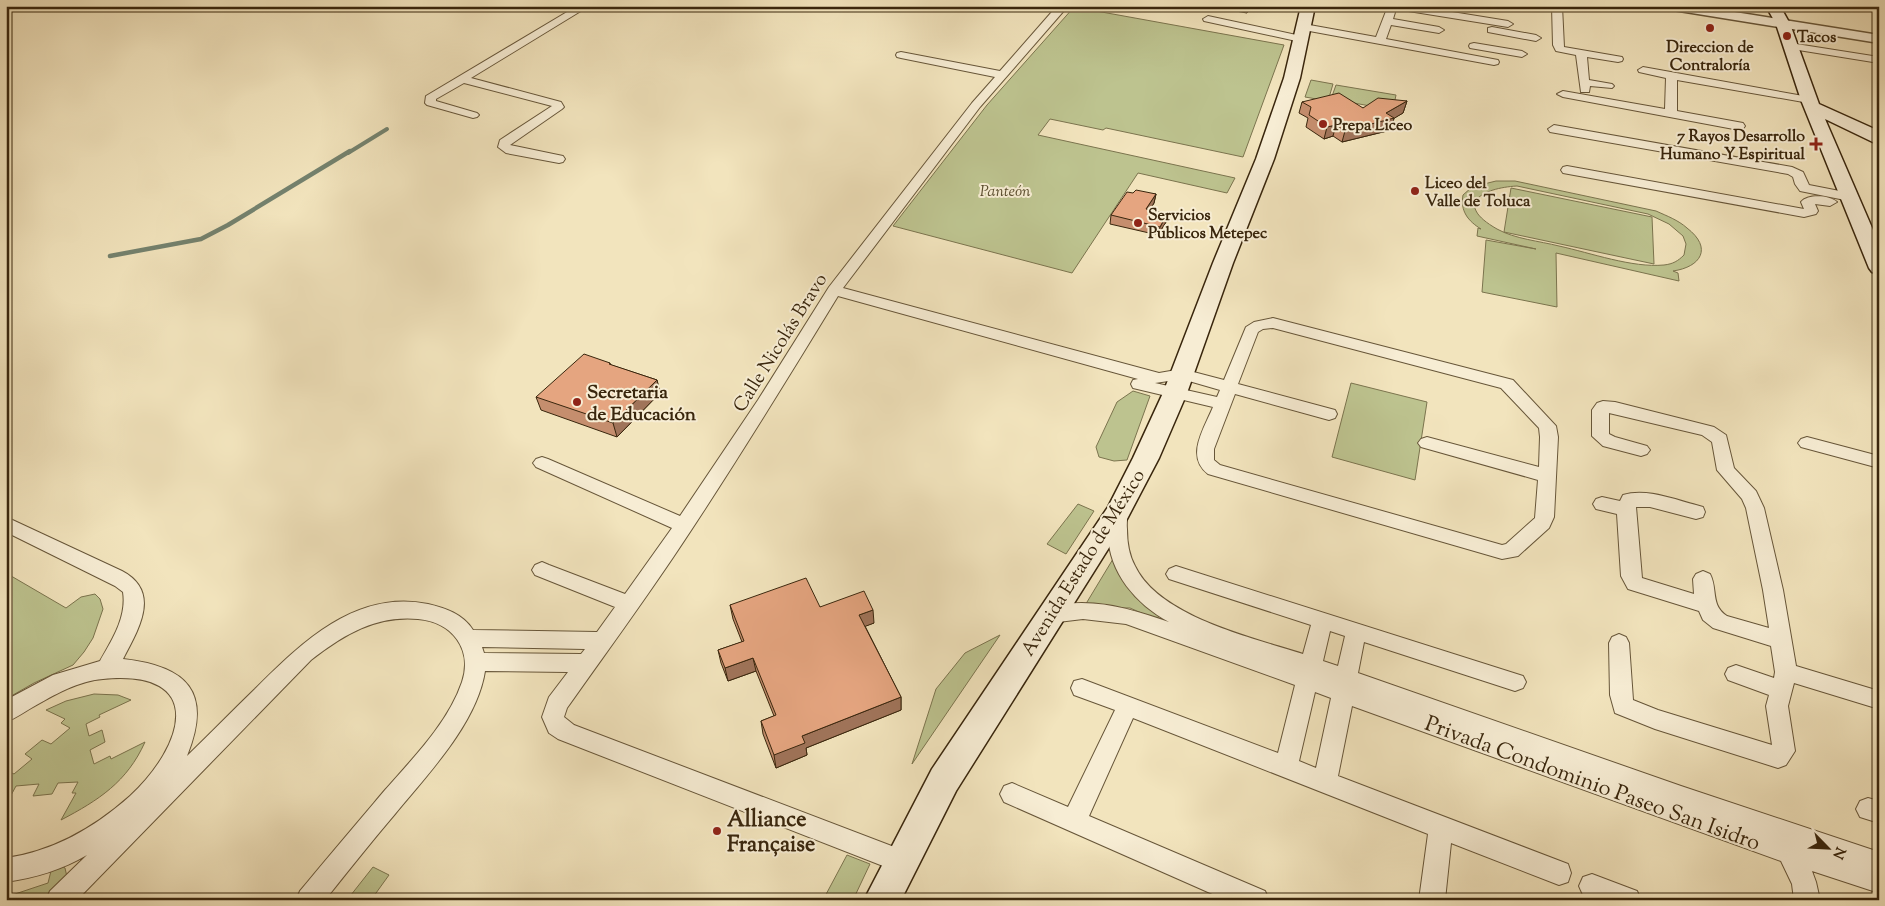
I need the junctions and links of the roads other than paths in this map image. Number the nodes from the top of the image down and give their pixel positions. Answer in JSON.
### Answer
{"nodes":[{"id":1,"x":584,"y":6,"type":"edge"},
{"id":2,"x":1064,"y":6,"type":"edge"},
{"id":3,"x":1308,"y":6,"type":"edge"},
{"id":4,"x":1557,"y":6,"type":"edge"},
{"id":5,"x":1672,"y":6,"type":"edge"},
{"id":6,"x":1773,"y":6,"type":"edge"},
{"id":7,"x":1208,"y":19,"type":"dead end"},
{"id":8,"x":1387,"y":21,"type":"junction"},
{"id":9,"x":1508,"y":24,"type":"dead end"},
{"id":10,"x":1782,"y":24,"type":"junction"},
{"id":11,"x":1302,"y":33,"type":"junction"},
{"id":12,"x":1439,"y":35,"type":"dead end"},
{"id":13,"x":1536,"y":38,"type":"dead end"},
{"id":14,"x":1879,"y":40,"type":"edge"},
{"id":15,"x":1380,"y":41,"type":"junction"},
{"id":16,"x":1467,"y":45,"type":"dead end"},
{"id":17,"x":1790,"y":46,"type":"junction"},
{"id":18,"x":1581,"y":53,"type":"junction"},
{"id":19,"x":1522,"y":54,"type":"dead end"},
{"id":20,"x":901,"y":55,"type":"dead end"},
{"id":21,"x":1618,"y":59,"type":"dead end"},
{"id":22,"x":1879,"y":60,"type":"edge"},
{"id":23,"x":1494,"y":62,"type":"dead end"},
{"id":24,"x":1642,"y":70,"type":"dead end"},
{"id":25,"x":1002,"y":75,"type":"junction"},
{"id":26,"x":1672,"y":75,"type":"junction"},
{"id":27,"x":463,"y":79,"type":"junction"},
{"id":28,"x":1608,"y":86,"type":"dead end"},
{"id":29,"x":1563,"y":94,"type":"dead end"},
{"id":30,"x":1810,"y":103,"type":"junction"},
{"id":31,"x":1672,"y":114,"type":"junction"},
{"id":32,"x":473,"y":115,"type":"dead end"},
{"id":33,"x":1820,"y":125,"type":"junction"},
{"id":34,"x":1739,"y":126,"type":"dead end"},
{"id":35,"x":1554,"y":129,"type":"dead end"},
{"id":36,"x":1852,"y":130,"type":"junction"},
{"id":37,"x":1876,"y":136,"type":"edge"},
{"id":38,"x":1879,"y":152,"type":"edge"},
{"id":39,"x":558,"y":159,"type":"dead end"},
{"id":40,"x":1567,"y":170,"type":"dead end"},
{"id":41,"x":1808,"y":200,"type":"junction"},
{"id":42,"x":1852,"y":202,"type":"junction"},
{"id":43,"x":1873,"y":242,"type":"edge"},
{"id":44,"x":1878,"y":266,"type":"edge"},
{"id":45,"x":831,"y":294,"type":"junction"},
{"id":46,"x":1179,"y":384,"type":"junction"},
{"id":47,"x":1228,"y":386,"type":"junction"},
{"id":48,"x":1222,"y":404,"type":"junction"},
{"id":49,"x":1329,"y":414,"type":"dead end"},
{"id":50,"x":1427,"y":443,"type":"dead end"},
{"id":51,"x":1807,"y":444,"type":"dead end"},
{"id":52,"x":1641,"y":450,"type":"dead end"},
{"id":53,"x":1879,"y":462,"type":"edge"},
{"id":54,"x":542,"y":463,"type":"dead end"},
{"id":55,"x":1548,"y":476,"type":"junction"},
{"id":56,"x":1602,"y":504,"type":"dead end"},
{"id":57,"x":1626,"y":509,"type":"junction"},
{"id":58,"x":1118,"y":512,"type":"junction"},
{"id":59,"x":1696,"y":512,"type":"dead end"},
{"id":60,"x":6,"y":524,"type":"edge"},
{"id":61,"x":684,"y":526,"type":"junction"},
{"id":62,"x":542,"y":570,"type":"dead end"},
{"id":63,"x":1176,"y":574,"type":"dead end"},
{"id":64,"x":1703,"y":579,"type":"dead end"},
{"id":65,"x":629,"y":604,"type":"junction"},
{"id":66,"x":1706,"y":605,"type":"junction"},
{"id":67,"x":1050,"y":615,"type":"junction"},
{"id":68,"x":1322,"y":621,"type":"junction"},
{"id":69,"x":1356,"y":632,"type":"junction"},
{"id":70,"x":468,"y":638,"type":"junction"},
{"id":71,"x":1779,"y":640,"type":"junction"},
{"id":72,"x":604,"y":641,"type":"junction"},
{"id":73,"x":1620,"y":643,"type":"dead end"},
{"id":74,"x":477,"y":662,"type":"junction"},
{"id":75,"x":587,"y":663,"type":"junction"},
{"id":76,"x":106,"y":670,"type":"junction"},
{"id":77,"x":1309,"y":672,"type":"junction"},
{"id":78,"x":1736,"y":674,"type":"dead end"},
{"id":79,"x":1784,"y":681,"type":"junction"},
{"id":80,"x":1515,"y":682,"type":"dead end"},
{"id":81,"x":1345,"y":685,"type":"junction"},
{"id":82,"x":1082,"y":688,"type":"dead end"},
{"id":83,"x":1879,"y":700,"type":"edge"},
{"id":84,"x":1128,"y":705,"type":"junction"},
{"id":85,"x":6,"y":712,"type":"edge"},
{"id":86,"x":1286,"y":767,"type":"junction"},
{"id":87,"x":1325,"y":782,"type":"junction"},
{"id":88,"x":1012,"y":794,"type":"dead end"},
{"id":89,"x":146,"y":806,"type":"junction"},
{"id":90,"x":1074,"y":821,"type":"junction"},
{"id":91,"x":1441,"y":827,"type":"junction"},
{"id":92,"x":1789,"y":843,"type":"junction"},
{"id":93,"x":901,"y":861,"type":"junction"},
{"id":94,"x":1879,"y":864,"type":"edge"},
{"id":95,"x":6,"y":870,"type":"edge"},
{"id":96,"x":1559,"y":873,"type":"dead end"},
{"id":97,"x":1879,"y":881,"type":"edge"},
{"id":98,"x":1592,"y":886,"type":"dead end"},
{"id":99,"x":59,"y":900,"type":"edge"},
{"id":100,"x":309,"y":900,"type":"edge"},
{"id":101,"x":882,"y":900,"type":"edge"},
{"id":102,"x":1256,"y":900,"type":"edge"},
{"id":103,"x":1432,"y":900,"type":"edge"},
{"id":104,"x":1628,"y":900,"type":"edge"},
{"id":105,"x":1807,"y":900,"type":"edge"}],
"edges":[{"from":1,"to":27,"type":"street"},
{"from":2,"to":25,"type":"street","name":"Calle Nicolás Bravo"},
{"from":3,"to":11,"type":"main road","name":"Avenida Estado de México"},
{"from":4,"to":18,"type":"street"},
{"from":5,"to":10,"type":"street"},
{"from":6,"to":10,"type":"main road"},
{"from":7,"to":11,"type":"street"},
{"from":8,"to":9,"type":"street"},
{"from":8,"to":12,"type":"street"},
{"from":8,"to":13,"type":"street"},
{"from":8,"to":15,"type":"street"},
{"from":10,"to":14,"type":"street"},
{"from":10,"to":17,"type":"main road"},
{"from":11,"to":15,"type":"street"},
{"from":11,"to":46,"type":"main road","name":"Avenida Estado de México"},
{"from":15,"to":23,"type":"street"},
{"from":16,"to":19,"type":"street"},
{"from":17,"to":22,"type":"street"},
{"from":17,"to":30,"type":"main road"},
{"from":18,"to":21,"type":"street"},
{"from":18,"to":28,"type":"street"},
{"from":20,"to":25,"type":"street"},
{"from":24,"to":26,"type":"street"},
{"from":25,"to":45,"type":"street","name":"Calle Nicolás Bravo"},
{"from":26,"to":30,"type":"street"},
{"from":26,"to":31,"type":"street"},
{"from":27,"to":32,"type":"street"},
{"from":27,"to":39,"type":"street"},
{"from":29,"to":31,"type":"street"},
{"from":30,"to":33,"type":"main road"},
{"from":30,"to":37,"type":"main road"},
{"from":31,"to":34,"type":"street"},
{"from":33,"to":36,"type":"main road"},
{"from":33,"to":42,"type":"main road"},
{"from":35,"to":41,"type":"street"},
{"from":36,"to":37,"type":"main road"},
{"from":36,"to":38,"type":"main road"},
{"from":40,"to":41,"type":"street"},
{"from":41,"to":42,"type":"street"},
{"from":42,"to":43,"type":"main road"},
{"from":43,"to":44,"type":"main road"},
{"from":45,"to":46,"type":"street"},
{"from":45,"to":61,"type":"street","name":"Calle Nicolás Bravo"},
{"from":46,"to":47,"type":"street"},
{"from":46,"to":48,"type":"street"},
{"from":46,"to":58,"type":"main road","name":"Avenida Estado de México"},
{"from":47,"to":48,"type":"street"},
{"from":47,"to":49,"type":"street"},
{"from":47,"to":55,"type":"street"},
{"from":48,"to":55,"type":"street"},
{"from":50,"to":55,"type":"street"},
{"from":51,"to":53,"type":"street"},
{"from":52,"to":71,"type":"street"},
{"from":54,"to":61,"type":"street"},
{"from":56,"to":57,"type":"street"},
{"from":57,"to":59,"type":"street"},
{"from":57,"to":66,"type":"street"},
{"from":58,"to":67,"type":"main road","name":"Avenida Estado de México"},
{"from":58,"to":77,"type":"street"},
{"from":60,"to":76,"type":"street"},
{"from":61,"to":65,"type":"street","name":"Calle Nicolás Bravo"},
{"from":62,"to":65,"type":"street"},
{"from":63,"to":68,"type":"street"},
{"from":64,"to":66,"type":"street"},
{"from":65,"to":72,"type":"street","name":"Calle Nicolás Bravo"},
{"from":66,"to":71,"type":"street"},
{"from":67,"to":77,"type":"street"},
{"from":67,"to":93,"type":"main road","name":"Avenida Estado de México"},
{"from":68,"to":69,"type":"street"},
{"from":68,"to":77,"type":"street"},
{"from":69,"to":80,"type":"street"},
{"from":69,"to":81,"type":"street"},
{"from":70,"to":72,"type":"street"},
{"from":70,"to":74,"type":"street"},
{"from":70,"to":89,"type":"street"},
{"from":71,"to":79,"type":"street"},
{"from":72,"to":75,"type":"street","name":"Calle Nicolás Bravo"},
{"from":73,"to":79,"type":"street"},
{"from":74,"to":75,"type":"street"},
{"from":74,"to":100,"type":"street"},
{"from":75,"to":93,"type":"street","name":"Calle Nicolás Bravo"},
{"from":76,"to":85,"type":"street"},
{"from":76,"to":89,"type":"street"},
{"from":77,"to":81,"type":"street","name":"Privada Condominio Paseo San Isidro"},
{"from":77,"to":86,"type":"street"},
{"from":78,"to":79,"type":"street"},
{"from":79,"to":83,"type":"street"},
{"from":81,"to":87,"type":"street"},
{"from":81,"to":92,"type":"street","name":"Privada Condominio Paseo San Isidro"},
{"from":82,"to":84,"type":"street"},
{"from":84,"to":86,"type":"street"},
{"from":84,"to":90,"type":"street"},
{"from":86,"to":87,"type":"street"},
{"from":87,"to":91,"type":"street"},
{"from":88,"to":90,"type":"street"},
{"from":89,"to":95,"type":"street"},
{"from":89,"to":99,"type":"street"},
{"from":90,"to":102,"type":"street"},
{"from":91,"to":96,"type":"street"},
{"from":91,"to":103,"type":"street"},
{"from":92,"to":94,"type":"street","name":"Privada Condominio Paseo San Isidro"},
{"from":92,"to":97,"type":"street","name":"Privada Condominio Paseo San Isidro"},
{"from":92,"to":105,"type":"street"},
{"from":93,"to":101,"type":"main road","name":"Avenida Estado de México"},
{"from":98,"to":104,"type":"street"}]}
